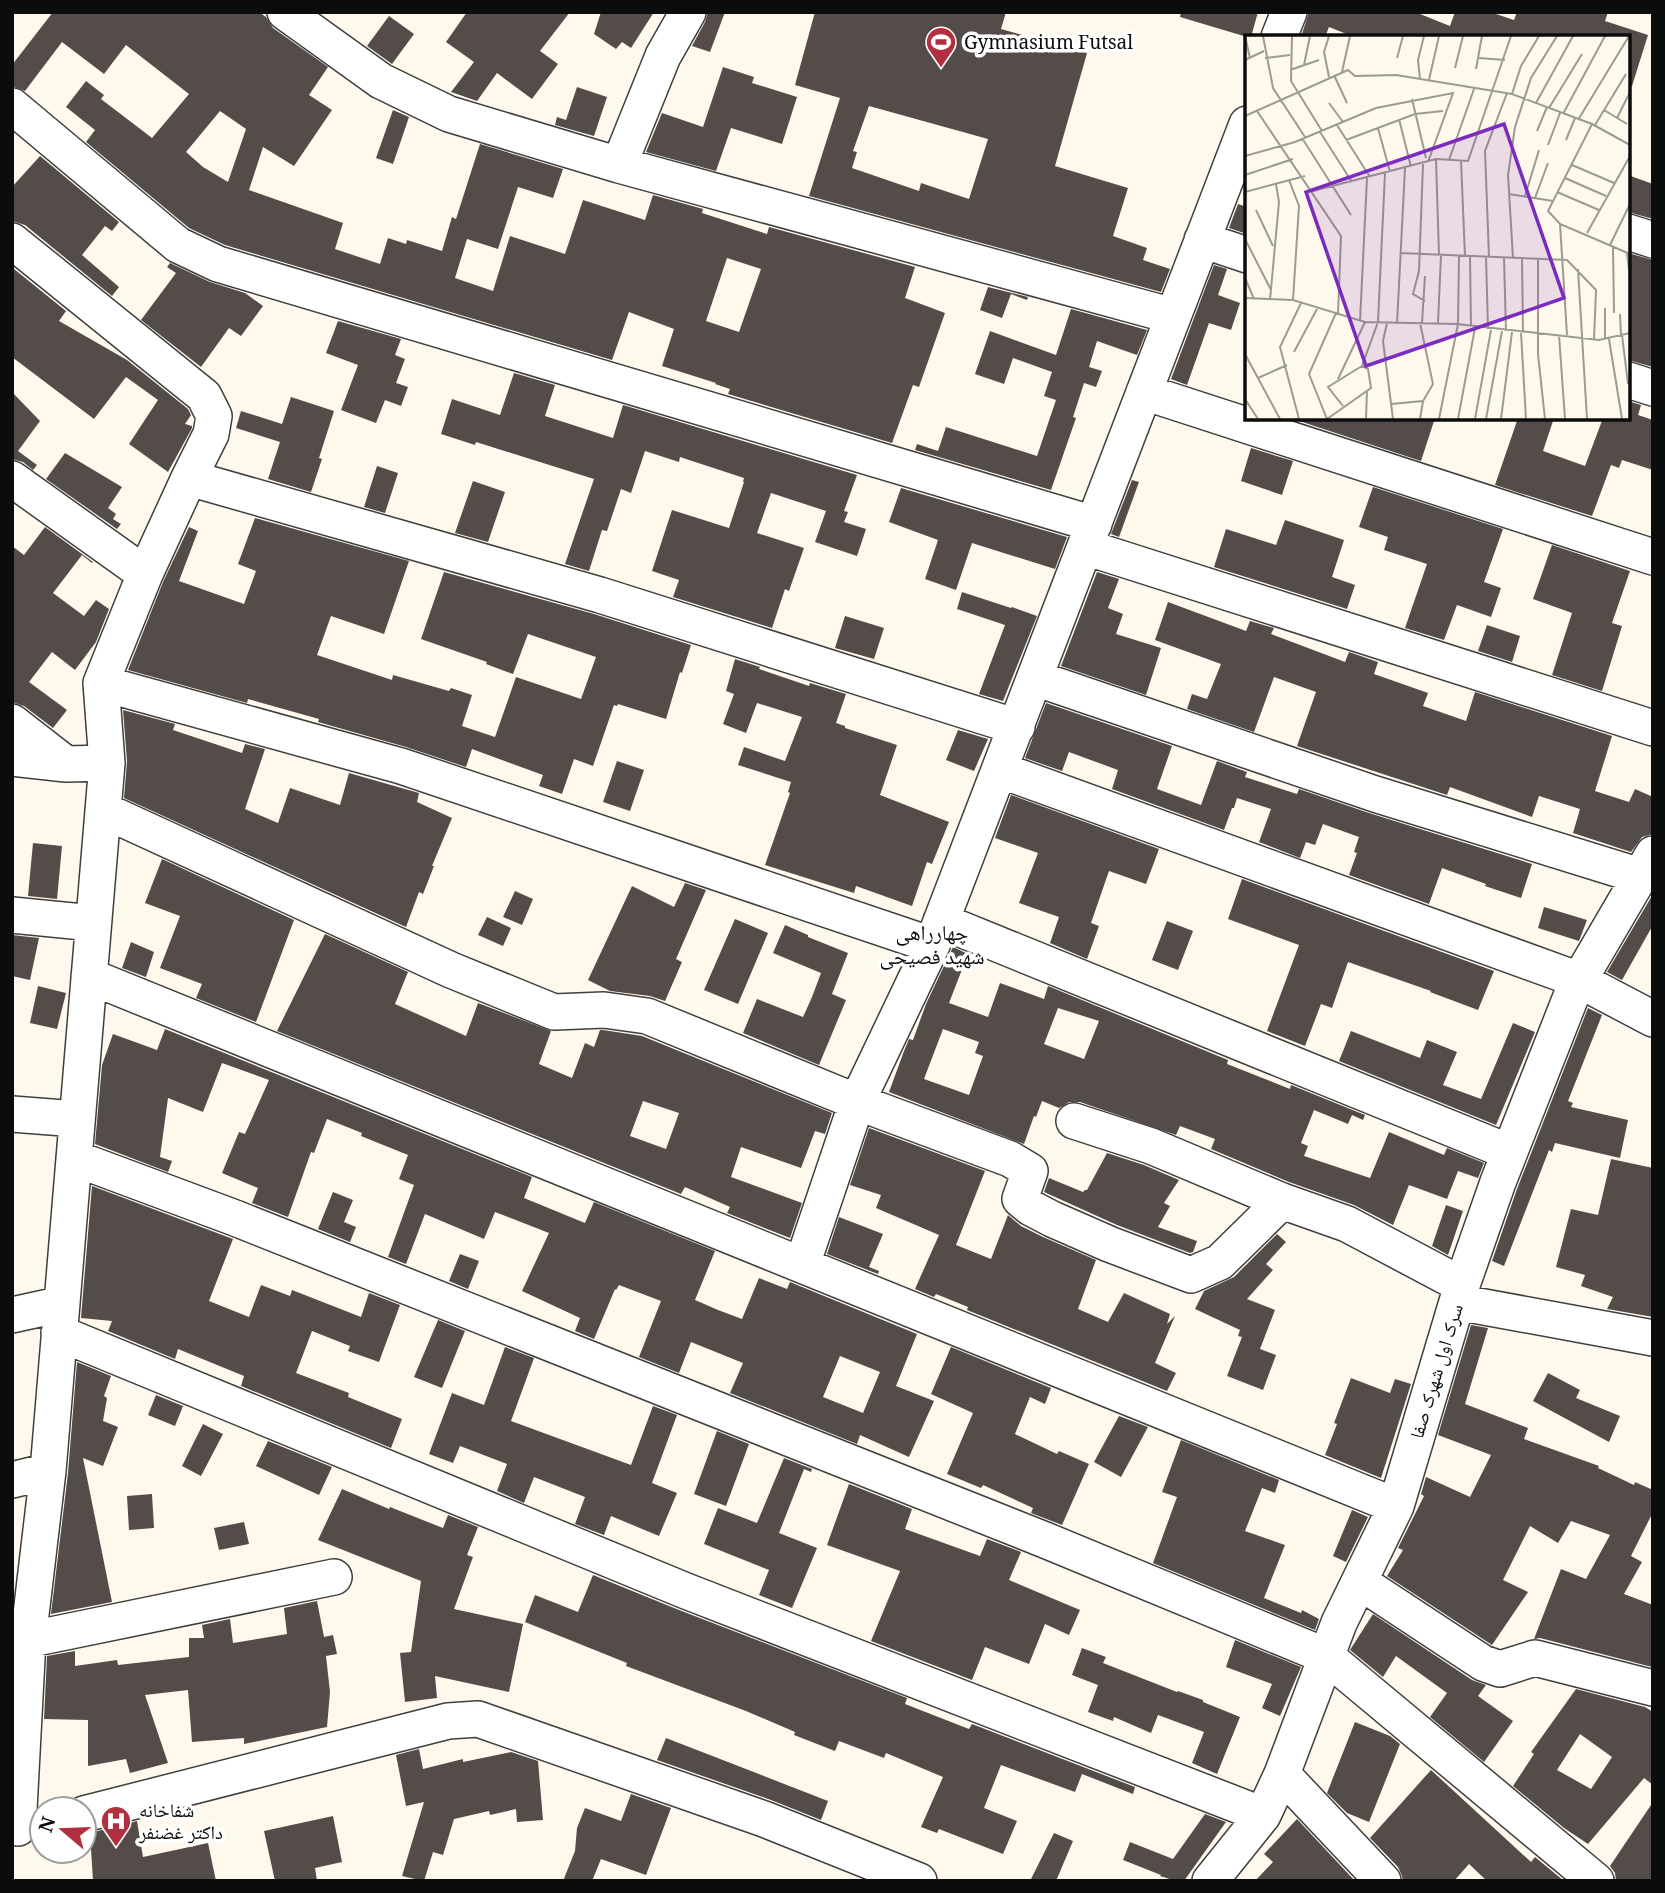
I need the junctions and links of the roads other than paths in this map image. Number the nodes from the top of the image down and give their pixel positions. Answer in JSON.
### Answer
{"nodes":[{"id":1,"x":285,"y":12,"type":"edge"},
{"id":2,"x":1289,"y":12,"type":"edge"},
{"id":3,"x":674,"y":18,"type":"edge"},
{"id":4,"x":1280,"y":35,"type":"edge"},
{"id":5,"x":12,"y":106,"type":"edge"},
{"id":6,"x":1245,"y":129,"type":"edge"},
{"id":7,"x":619,"y":165,"type":"junction"},
{"id":8,"x":1630,"y":233,"type":"edge"},
{"id":9,"x":1202,"y":240,"type":"junction"},
{"id":10,"x":1653,"y":240,"type":"edge"},
{"id":11,"x":12,"y":241,"type":"edge"},
{"id":12,"x":1245,"y":254,"type":"edge"},
{"id":13,"x":1173,"y":316,"type":"junction"},
{"id":14,"x":1630,"y":381,"type":"edge"},
{"id":15,"x":1653,"y":388,"type":"edge"},
{"id":16,"x":1144,"y":393,"type":"junction"},
{"id":17,"x":189,"y":478,"type":"junction"},
{"id":18,"x":12,"y":479,"type":"edge"},
{"id":19,"x":1090,"y":536,"type":"junction"},
{"id":20,"x":1653,"y":557,"type":"edge"},
{"id":21,"x":145,"y":574,"type":"junction"},
{"id":22,"x":1035,"y":678,"type":"junction"},
{"id":23,"x":101,"y":683,"type":"junction"},
{"id":24,"x":12,"y":722,"type":"edge"},
{"id":25,"x":1017,"y":727,"type":"junction"},
{"id":26,"x":1653,"y":728,"type":"edge"},
{"id":27,"x":12,"y":758,"type":"edge"},
{"id":28,"x":107,"y":763,"type":"junction"},
{"id":29,"x":65,"y":764,"type":"junction"},
{"id":30,"x":1000,"y":770,"type":"junction"},
{"id":31,"x":103,"y":810,"type":"junction"},
{"id":32,"x":1646,"y":865,"type":"edge"},
{"id":33,"x":12,"y":915,"type":"edge"},
{"id":34,"x":93,"y":923,"type":"junction"},
{"id":35,"x":937,"y":933,"type":"junction"},
{"id":36,"x":89,"y":976,"type":"junction"},
{"id":37,"x":1579,"y":980,"type":"junction"},
{"id":38,"x":1653,"y":1019,"type":"edge"},
{"id":39,"x":857,"y":1102,"type":"junction"},
{"id":40,"x":12,"y":1114,"type":"edge"},
{"id":41,"x":77,"y":1119,"type":"junction"},
{"id":42,"x":1074,"y":1121,"type":"dead end"},
{"id":43,"x":1509,"y":1152,"type":"junction"},
{"id":44,"x":74,"y":1158,"type":"junction"},
{"id":45,"x":1282,"y":1201,"type":"junction"},
{"id":46,"x":802,"y":1265,"type":"junction"},
{"id":47,"x":1460,"y":1293,"type":"junction"},
{"id":48,"x":12,"y":1315,"type":"edge"},
{"id":49,"x":60,"y":1319,"type":"junction"},
{"id":50,"x":1653,"y":1338,"type":"edge"},
{"id":51,"x":48,"y":1471,"type":"junction"},
{"id":52,"x":12,"y":1480,"type":"edge"},
{"id":53,"x":1396,"y":1506,"type":"junction"},
{"id":54,"x":334,"y":1577,"type":"dead end"},
{"id":55,"x":1360,"y":1582,"type":"junction"},
{"id":56,"x":20,"y":1642,"type":"edge"},
{"id":57,"x":1326,"y":1656,"type":"junction"},
{"id":58,"x":1653,"y":1688,"type":"edge"},
{"id":59,"x":1282,"y":1774,"type":"junction"},
{"id":60,"x":98,"y":1810,"type":"edge"},
{"id":61,"x":1264,"y":1815,"type":"junction"},
{"id":62,"x":24,"y":1827,"type":"edge"},
{"id":63,"x":919,"y":1881,"type":"edge"},
{"id":64,"x":1210,"y":1881,"type":"edge"},
{"id":65,"x":1384,"y":1881,"type":"edge"},
{"id":66,"x":1596,"y":1881,"type":"edge"}],
"edges":[{"from":1,"to":7,"type":"street"},
{"from":2,"to":4,"type":"street"},
{"from":3,"to":7,"type":"street"},
{"from":5,"to":19,"type":"street"},
{"from":6,"to":9,"type":"street"},
{"from":7,"to":13,"type":"street"},
{"from":8,"to":10,"type":"street"},
{"from":9,"to":12,"type":"street"},
{"from":9,"to":13,"type":"street"},
{"from":11,"to":17,"type":"street"},
{"from":13,"to":16,"type":"street"},
{"from":14,"to":15,"type":"street"},
{"from":16,"to":19,"type":"street"},
{"from":16,"to":20,"type":"street"},
{"from":17,"to":21,"type":"street"},
{"from":17,"to":25,"type":"street"},
{"from":18,"to":21,"type":"street"},
{"from":19,"to":22,"type":"street"},
{"from":19,"to":26,"type":"street"},
{"from":21,"to":23,"type":"street"},
{"from":22,"to":25,"type":"street"},
{"from":22,"to":32,"type":"street"},
{"from":23,"to":28,"type":"street"},
{"from":23,"to":35,"type":"street"},
{"from":24,"to":29,"type":"street"},
{"from":25,"to":30,"type":"street"},
{"from":27,"to":29,"type":"street"},
{"from":28,"to":29,"type":"street"},
{"from":28,"to":31,"type":"street"},
{"from":30,"to":35,"type":"street"},
{"from":30,"to":37,"type":"street"},
{"from":31,"to":34,"type":"street"},
{"from":31,"to":39,"type":"street"},
{"from":32,"to":37,"type":"street","name":"سرک اول شهرک صفا"},
{"from":33,"to":34,"type":"street"},
{"from":34,"to":36,"type":"street"},
{"from":35,"to":39,"type":"street"},
{"from":35,"to":43,"type":"street"},
{"from":36,"to":41,"type":"street"},
{"from":36,"to":46,"type":"street"},
{"from":37,"to":38,"type":"street"},
{"from":37,"to":43,"type":"street","name":"سرک اول شهرک صفا"},
{"from":39,"to":45,"type":"street"},
{"from":39,"to":46,"type":"street"},
{"from":40,"to":41,"type":"street"},
{"from":41,"to":44,"type":"street"},
{"from":42,"to":45,"type":"street"},
{"from":43,"to":47,"type":"street","name":"سرک اول شهرک صفا"},
{"from":44,"to":49,"type":"street"},
{"from":44,"to":57,"type":"street"},
{"from":45,"to":47,"type":"street"},
{"from":46,"to":53,"type":"street"},
{"from":47,"to":50,"type":"street"},
{"from":47,"to":53,"type":"street","name":"سرک اول شهرک صفا"},
{"from":48,"to":49,"type":"street"},
{"from":49,"to":51,"type":"street"},
{"from":49,"to":61,"type":"street"},
{"from":51,"to":52,"type":"street"},
{"from":51,"to":56,"type":"street"},
{"from":53,"to":55,"type":"street","name":"سرک اول شهرک صفا"},
{"from":54,"to":56,"type":"street"},
{"from":55,"to":57,"type":"street","name":"سرک اول شهرک صفا"},
{"from":55,"to":58,"type":"street"},
{"from":56,"to":62,"type":"street"},
{"from":57,"to":59,"type":"street","name":"سرک اول شهرک صفا"},
{"from":57,"to":66,"type":"street"},
{"from":59,"to":61,"type":"street","name":"سرک اول شهرک صفا"},
{"from":59,"to":65,"type":"street"},
{"from":60,"to":63,"type":"street"},
{"from":61,"to":64,"type":"street","name":"سرک اول شهرک صفا"}]}
